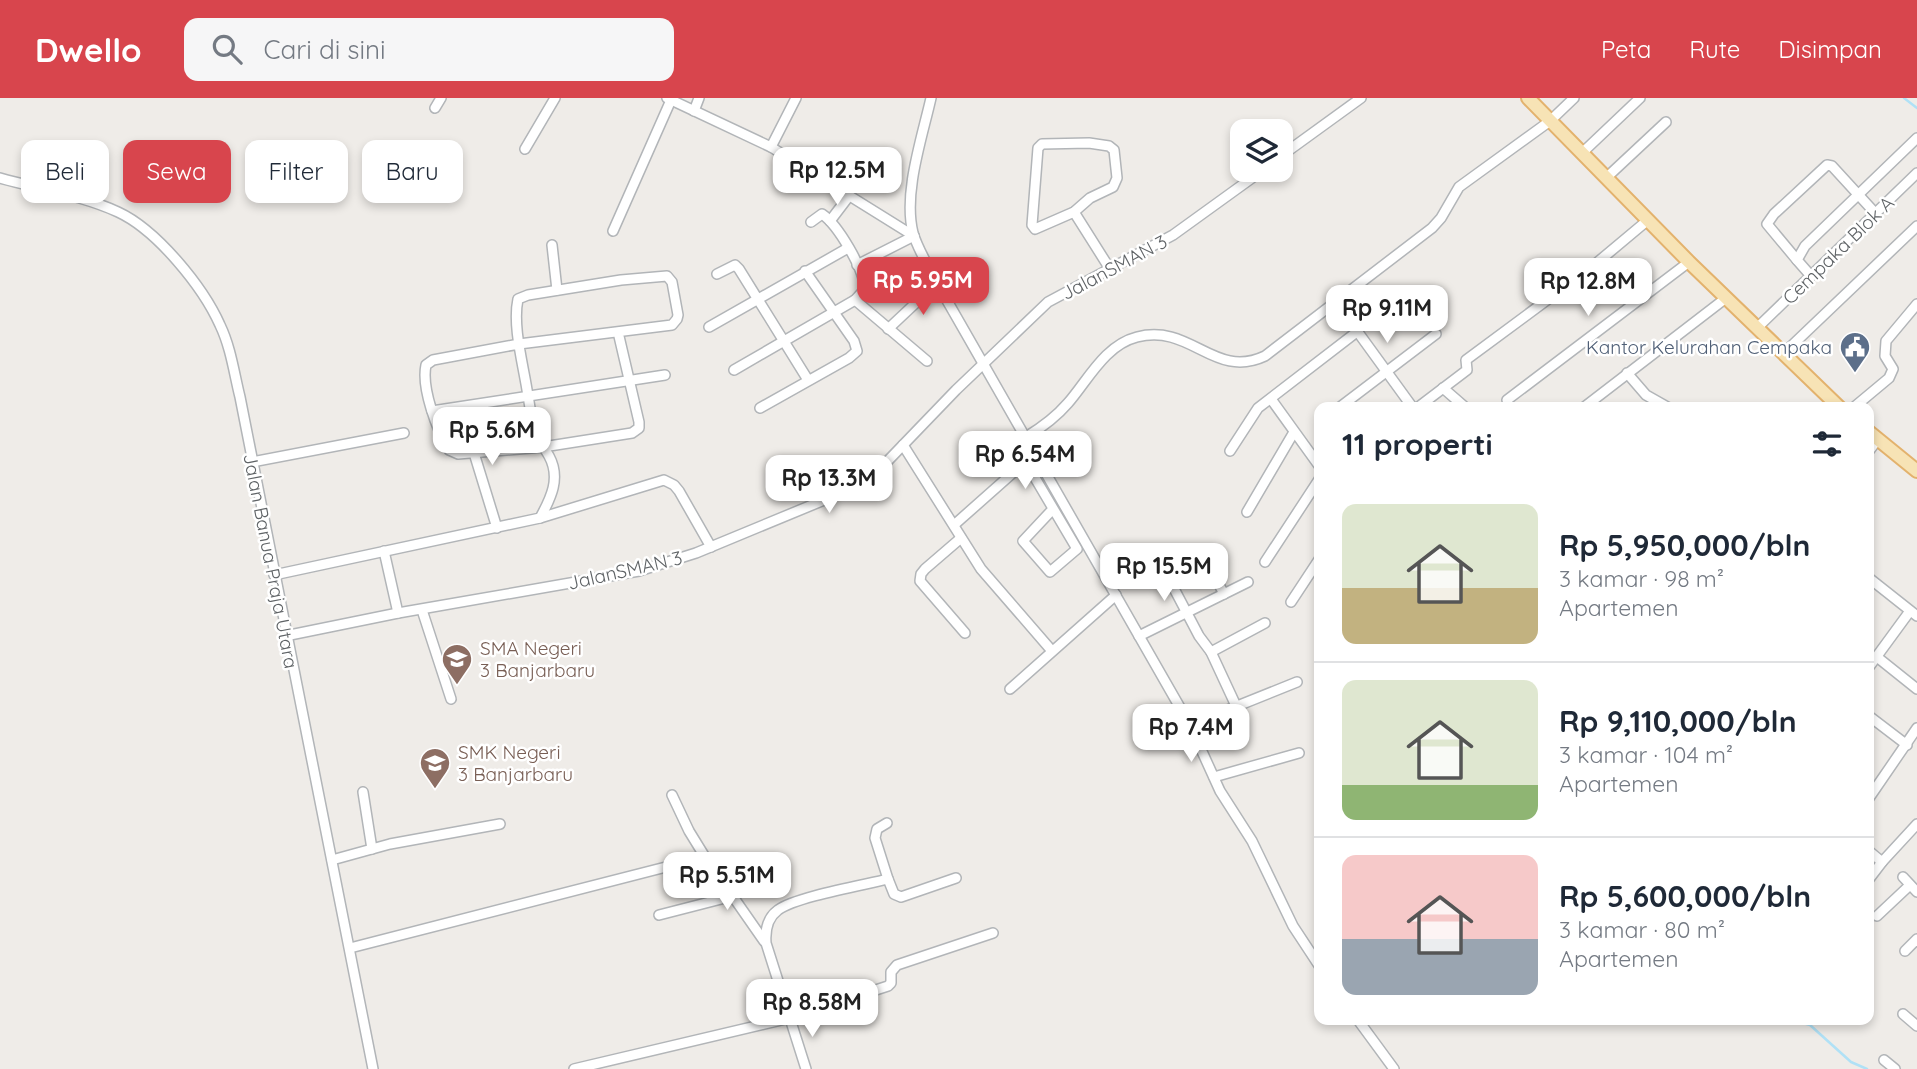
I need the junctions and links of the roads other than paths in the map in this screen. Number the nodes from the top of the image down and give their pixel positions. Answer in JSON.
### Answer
{"nodes":[{"id":1,"x":441,"y":98,"type":"edge"},
{"id":2,"x":555,"y":98,"type":"edge"},
{"id":3,"x":699,"y":98,"type":"edge"},
{"id":4,"x":796,"y":98,"type":"edge"},
{"id":5,"x":931,"y":98,"type":"edge"},
{"id":6,"x":1361,"y":98,"type":"edge"},
{"id":7,"x":1528,"y":98,"type":"edge"},
{"id":8,"x":1574,"y":98,"type":"edge"},
{"id":9,"x":1640,"y":98,"type":"edge"},
{"id":10,"x":669,"y":99,"type":"edge"},
{"id":11,"x":435,"y":108,"type":"dead end"},
{"id":12,"x":694,"y":111,"type":"junction"},
{"id":13,"x":1550,"y":121,"type":"junction"},
{"id":14,"x":1666,"y":122,"type":"dead end"},
{"id":15,"x":1917,"y":138,"type":"edge"},
{"id":16,"x":771,"y":147,"type":"junction"},
{"id":17,"x":1293,"y":147,"type":"edge"},
{"id":18,"x":525,"y":149,"type":"dead end"},
{"id":19,"x":1582,"y":153,"type":"junction"},
{"id":20,"x":1917,"y":173,"type":"edge"},
{"id":21,"x":0,"y":178,"type":"edge"},
{"id":22,"x":1606,"y":178,"type":"junction"},
{"id":23,"x":1247,"y":182,"type":"edge"},
{"id":24,"x":1859,"y":195,"type":"junction"},
{"id":25,"x":849,"y":196,"type":"junction"},
{"id":26,"x":1074,"y":212,"type":"junction"},
{"id":27,"x":1876,"y":215,"type":"junction"},
{"id":28,"x":1648,"y":220,"type":"junction"},
{"id":29,"x":830,"y":221,"type":"junction"},
{"id":30,"x":811,"y":222,"type":"dead end"},
{"id":31,"x":1917,"y":226,"type":"edge"},
{"id":32,"x":613,"y":231,"type":"dead end"},
{"id":33,"x":914,"y":236,"type":"junction"},
{"id":34,"x":552,"y":245,"type":"dead end"},
{"id":35,"x":848,"y":248,"type":"junction"},
{"id":36,"x":1797,"y":260,"type":"junction"},
{"id":37,"x":1689,"y":262,"type":"junction"},
{"id":38,"x":857,"y":265,"type":"junction"},
{"id":39,"x":1110,"y":269,"type":"junction"},
{"id":40,"x":805,"y":271,"type":"junction"},
{"id":41,"x":717,"y":274,"type":"dead end"},
{"id":42,"x":1811,"y":276,"type":"junction"},
{"id":43,"x":937,"y":283,"type":"junction"},
{"id":44,"x":557,"y":290,"type":"junction"},
{"id":45,"x":1726,"y":298,"type":"junction"},
{"id":46,"x":758,"y":299,"type":"junction"},
{"id":47,"x":855,"y":300,"type":"junction"},
{"id":48,"x":1336,"y":302,"type":"junction"},
{"id":49,"x":1917,"y":304,"type":"edge"},
{"id":50,"x":833,"y":312,"type":"junction"},
{"id":51,"x":709,"y":327,"type":"dead end"},
{"id":52,"x":1758,"y":327,"type":"junction"},
{"id":53,"x":888,"y":329,"type":"junction"},
{"id":54,"x":1358,"y":331,"type":"junction"},
{"id":55,"x":618,"y":332,"type":"junction"},
{"id":56,"x":1436,"y":334,"type":"dead end"},
{"id":57,"x":785,"y":341,"type":"junction"},
{"id":58,"x":519,"y":344,"type":"junction"},
{"id":59,"x":1784,"y":353,"type":"junction"},
{"id":60,"x":927,"y":361,"type":"dead end"},
{"id":61,"x":984,"y":365,"type":"junction"},
{"id":62,"x":734,"y":370,"type":"dead end"},
{"id":63,"x":1387,"y":372,"type":"junction"},
{"id":64,"x":1627,"y":373,"type":"junction"},
{"id":65,"x":665,"y":375,"type":"dead end"},
{"id":66,"x":628,"y":380,"type":"junction"},
{"id":67,"x":808,"y":380,"type":"junction"},
{"id":68,"x":1443,"y":388,"type":"junction"},
{"id":69,"x":528,"y":395,"type":"junction"},
{"id":70,"x":1271,"y":400,"type":"junction"},
{"id":71,"x":1507,"y":400,"type":"dead end"},
{"id":72,"x":1346,"y":402,"type":"edge"},
{"id":73,"x":1410,"y":402,"type":"edge"},
{"id":74,"x":1423,"y":402,"type":"edge"},
{"id":75,"x":1458,"y":402,"type":"edge"},
{"id":76,"x":1591,"y":402,"type":"edge"},
{"id":77,"x":1658,"y":402,"type":"edge"},
{"id":78,"x":1829,"y":402,"type":"edge"},
{"id":79,"x":1860,"y":402,"type":"edge"},
{"id":80,"x":760,"y":408,"type":"dead end"},
{"id":81,"x":432,"y":411,"type":"junction"},
{"id":82,"x":1294,"y":432,"type":"junction"},
{"id":83,"x":404,"y":433,"type":"dead end"},
{"id":84,"x":1874,"y":435,"type":"edge"},
{"id":85,"x":1026,"y":437,"type":"junction"},
{"id":86,"x":902,"y":445,"type":"junction"},
{"id":87,"x":543,"y":447,"type":"junction"},
{"id":88,"x":1230,"y":450,"type":"dead end"},
{"id":89,"x":474,"y":453,"type":"junction"},
{"id":90,"x":1314,"y":459,"type":"edge"},
{"id":91,"x":252,"y":462,"type":"junction"},
{"id":92,"x":1917,"y":471,"type":"edge"},
{"id":93,"x":1314,"y":487,"type":"edge"},
{"id":94,"x":1053,"y":509,"type":"junction"},
{"id":95,"x":1247,"y":512,"type":"dead end"},
{"id":96,"x":540,"y":518,"type":"junction"},
{"id":97,"x":954,"y":525,"type":"junction"},
{"id":98,"x":497,"y":528,"type":"junction"},
{"id":99,"x":961,"y":538,"type":"junction"},
{"id":100,"x":711,"y":547,"type":"junction"},
{"id":101,"x":384,"y":551,"type":"junction"},
{"id":102,"x":1206,"y":560,"type":"dead end"},
{"id":103,"x":1265,"y":562,"type":"dead end"},
{"id":104,"x":1314,"y":567,"type":"edge"},
{"id":105,"x":274,"y":575,"type":"junction"},
{"id":106,"x":1169,"y":579,"type":"dead end"},
{"id":107,"x":1248,"y":582,"type":"dead end"},
{"id":108,"x":1874,"y":582,"type":"edge"},
{"id":109,"x":1224,"y":594,"type":"junction"},
{"id":110,"x":1116,"y":595,"type":"junction"},
{"id":111,"x":1291,"y":602,"type":"dead end"},
{"id":112,"x":422,"y":610,"type":"junction"},
{"id":113,"x":398,"y":613,"type":"junction"},
{"id":114,"x":1186,"y":613,"type":"junction"},
{"id":115,"x":1913,"y":613,"type":"edge"},
{"id":116,"x":1265,"y":623,"type":"dead end"},
{"id":117,"x":965,"y":633,"type":"dead end"},
{"id":118,"x":285,"y":636,"type":"junction"},
{"id":119,"x":1139,"y":636,"type":"junction"},
{"id":120,"x":1052,"y":651,"type":"junction"},
{"id":121,"x":1211,"y":652,"type":"junction"},
{"id":122,"x":1877,"y":657,"type":"junction"},
{"id":123,"x":1874,"y":661,"type":"edge"},
{"id":124,"x":1297,"y":682,"type":"dead end"},
{"id":125,"x":1010,"y":689,"type":"dead end"},
{"id":126,"x":1917,"y":690,"type":"edge"},
{"id":127,"x":451,"y":699,"type":"dead end"},
{"id":128,"x":1237,"y":708,"type":"junction"},
{"id":129,"x":1874,"y":720,"type":"edge"},
{"id":130,"x":1190,"y":725,"type":"junction"},
{"id":131,"x":1917,"y":728,"type":"edge"},
{"id":132,"x":1907,"y":745,"type":"junction"},
{"id":133,"x":1299,"y":753,"type":"dead end"},
{"id":134,"x":1214,"y":777,"type":"junction"},
{"id":135,"x":1874,"y":785,"type":"edge"},
{"id":136,"x":363,"y":792,"type":"dead end"},
{"id":137,"x":671,"y":795,"type":"dead end"},
{"id":138,"x":887,"y":822,"type":"dead end"},
{"id":139,"x":500,"y":824,"type":"dead end"},
{"id":140,"x":1917,"y":824,"type":"edge"},
{"id":141,"x":372,"y":849,"type":"junction"},
{"id":142,"x":1874,"y":855,"type":"edge"},
{"id":143,"x":332,"y":860,"type":"junction"},
{"id":144,"x":1882,"y":862,"type":"junction"},
{"id":145,"x":711,"y":864,"type":"dead end"},
{"id":146,"x":1874,"y":872,"type":"edge"},
{"id":147,"x":1903,"y":877,"type":"dead end"},
{"id":148,"x":956,"y":878,"type":"dead end"},
{"id":149,"x":888,"y":879,"type":"junction"},
{"id":150,"x":1914,"y":888,"type":"edge"},
{"id":151,"x":733,"y":896,"type":"junction"},
{"id":152,"x":659,"y":915,"type":"dead end"},
{"id":153,"x":1877,"y":916,"type":"dead end"},
{"id":154,"x":993,"y":933,"type":"dead end"},
{"id":155,"x":1917,"y":939,"type":"edge"},
{"id":156,"x":766,"y":943,"type":"junction"},
{"id":157,"x":349,"y":948,"type":"junction"},
{"id":158,"x":1905,"y":951,"type":"dead end"},
{"id":159,"x":1314,"y":958,"type":"edge"},
{"id":160,"x":1903,"y":1014,"type":"dead end"},
{"id":161,"x":790,"y":1018,"type":"junction"},
{"id":162,"x":1362,"y":1025,"type":"edge"},
{"id":163,"x":1917,"y":1026,"type":"edge"},
{"id":164,"x":1884,"y":1060,"type":"dead end"},
{"id":165,"x":373,"y":1069,"type":"edge"},
{"id":166,"x":574,"y":1069,"type":"edge"},
{"id":167,"x":806,"y":1069,"type":"edge"},
{"id":168,"x":1394,"y":1069,"type":"edge"},
{"id":169,"x":1895,"y":1069,"type":"edge"}],
"edges":[{"from":1,"to":11,"type":"street"},
{"from":2,"to":18,"type":"street"},
{"from":3,"to":12,"type":"street"},
{"from":4,"to":16,"type":"street"},
{"from":5,"to":33,"type":"street"},
{"from":6,"to":17,"type":"street"},
{"from":7,"to":13,"type":"main road"},
{"from":8,"to":13,"type":"street"},
{"from":9,"to":19,"type":"street"},
{"from":10,"to":12,"type":"street"},
{"from":10,"to":32,"type":"street"},
{"from":12,"to":16,"type":"street"},
{"from":13,"to":19,"type":"main road"},
{"from":13,"to":48,"type":"street"},
{"from":14,"to":22,"type":"street"},
{"from":15,"to":24,"type":"street"},
{"from":16,"to":25,"type":"street"},
{"from":19,"to":22,"type":"main road"},
{"from":20,"to":27,"type":"street","name":"Cempaka Blok A"},
{"from":21,"to":91,"type":"street","name":"Jalan Banua Praja Utara"},
{"from":22,"to":28,"type":"main road"},
{"from":23,"to":39,"type":"street","name":"JalanSMAN 3"},
{"from":24,"to":27,"type":"street"},
{"from":24,"to":36,"type":"street"},
{"from":24,"to":36,"type":"street"},
{"from":25,"to":29,"type":"street"},
{"from":25,"to":33,"type":"street"},
{"from":26,"to":26,"type":"street"},
{"from":26,"to":39,"type":"street"},
{"from":27,"to":42,"type":"street","name":"Cempaka Blok A"},
{"from":28,"to":37,"type":"main road"},
{"from":28,"to":68,"type":"street"},
{"from":29,"to":30,"type":"street"},
{"from":29,"to":35,"type":"street"},
{"from":31,"to":59,"type":"street"},
{"from":33,"to":38,"type":"street"},
{"from":33,"to":43,"type":"street"},
{"from":34,"to":44,"type":"street"},
{"from":35,"to":38,"type":"street"},
{"from":35,"to":40,"type":"street"},
{"from":36,"to":42,"type":"street"},
{"from":37,"to":45,"type":"main road"},
{"from":37,"to":71,"type":"street"},
{"from":38,"to":47,"type":"street"},
{"from":39,"to":61,"type":"street","name":"JalanSMAN 3"},
{"from":40,"to":46,"type":"street"},
{"from":40,"to":50,"type":"street"},
{"from":41,"to":46,"type":"street"},
{"from":42,"to":52,"type":"street","name":"Cempaka Blok A"},
{"from":43,"to":53,"type":"street"},
{"from":43,"to":61,"type":"street"},
{"from":44,"to":55,"type":"street"},
{"from":44,"to":58,"type":"street"},
{"from":45,"to":52,"type":"main road"},
{"from":45,"to":64,"type":"street"},
{"from":46,"to":51,"type":"street"},
{"from":46,"to":57,"type":"street"},
{"from":47,"to":50,"type":"street"},
{"from":47,"to":53,"type":"street"},
{"from":48,"to":54,"type":"street"},
{"from":48,"to":85,"type":"street"},
{"from":49,"to":79,"type":"street"},
{"from":50,"to":57,"type":"street"},
{"from":50,"to":67,"type":"street"},
{"from":52,"to":59,"type":"main road"},
{"from":53,"to":60,"type":"street"},
{"from":54,"to":63,"type":"street"},
{"from":54,"to":70,"type":"street"},
{"from":55,"to":58,"type":"street"},
{"from":55,"to":66,"type":"street"},
{"from":56,"to":63,"type":"street"},
{"from":57,"to":62,"type":"street"},
{"from":57,"to":67,"type":"street"},
{"from":58,"to":69,"type":"street"},
{"from":58,"to":81,"type":"street"},
{"from":59,"to":78,"type":"main road"},
{"from":61,"to":85,"type":"street"},
{"from":61,"to":86,"type":"street","name":"JalanSMAN 3"},
{"from":63,"to":72,"type":"street"},
{"from":63,"to":73,"type":"street"},
{"from":64,"to":76,"type":"street"},
{"from":64,"to":77,"type":"street"},
{"from":65,"to":66,"type":"street"},
{"from":66,"to":69,"type":"street"},
{"from":66,"to":87,"type":"street"},
{"from":67,"to":80,"type":"street"},
{"from":68,"to":74,"type":"street"},
{"from":68,"to":75,"type":"street"},
{"from":69,"to":81,"type":"street"},
{"from":69,"to":87,"type":"street"},
{"from":70,"to":82,"type":"street"},
{"from":70,"to":88,"type":"street"},
{"from":81,"to":89,"type":"street"},
{"from":82,"to":90,"type":"street"},
{"from":82,"to":95,"type":"street"},
{"from":83,"to":91,"type":"street"},
{"from":84,"to":92,"type":"main road"},
{"from":85,"to":110,"type":"street"},
{"from":86,"to":97,"type":"street"},
{"from":86,"to":100,"type":"street","name":"JalanSMAN 3"},
{"from":87,"to":89,"type":"street"},
{"from":87,"to":96,"type":"street"},
{"from":89,"to":98,"type":"street"},
{"from":91,"to":105,"type":"street","name":"Jalan Banua Praja Utara"},
{"from":93,"to":103,"type":"street"},
{"from":94,"to":94,"type":"street"},
{"from":94,"to":97,"type":"street"},
{"from":96,"to":98,"type":"street"},
{"from":96,"to":100,"type":"street"},
{"from":97,"to":99,"type":"street"},
{"from":98,"to":101,"type":"street"},
{"from":99,"to":117,"type":"street"},
{"from":99,"to":120,"type":"street"},
{"from":100,"to":112,"type":"street","name":"JalanSMAN 3"},
{"from":101,"to":105,"type":"street"},
{"from":101,"to":113,"type":"street"},
{"from":102,"to":109,"type":"street"},
{"from":104,"to":111,"type":"street"},
{"from":105,"to":118,"type":"street","name":"Jalan Banua Praja Utara"},
{"from":106,"to":114,"type":"street"},
{"from":107,"to":109,"type":"street"},
{"from":108,"to":115,"type":"street"},
{"from":109,"to":114,"type":"street"},
{"from":110,"to":119,"type":"street"},
{"from":110,"to":120,"type":"street"},
{"from":112,"to":113,"type":"street","name":"JalanSMAN 3"},
{"from":112,"to":127,"type":"street"},
{"from":113,"to":118,"type":"street","name":"JalanSMAN 3"},
{"from":114,"to":119,"type":"street"},
{"from":114,"to":121,"type":"street"},
{"from":115,"to":122,"type":"street"},
{"from":116,"to":121,"type":"street"},
{"from":118,"to":143,"type":"street","name":"Jalan Banua Praja Utara"},
{"from":119,"to":130,"type":"street"},
{"from":120,"to":125,"type":"street"},
{"from":121,"to":128,"type":"street"},
{"from":122,"to":123,"type":"street"},
{"from":122,"to":126,"type":"street"},
{"from":124,"to":128,"type":"street"},
{"from":128,"to":130,"type":"street"},
{"from":129,"to":132,"type":"street"},
{"from":130,"to":134,"type":"street"},
{"from":131,"to":132,"type":"street"},
{"from":132,"to":135,"type":"street"},
{"from":133,"to":134,"type":"street"},
{"from":134,"to":159,"type":"street"},
{"from":136,"to":141,"type":"street"},
{"from":137,"to":157,"type":"street"},
{"from":138,"to":149,"type":"street"},
{"from":139,"to":141,"type":"street"},
{"from":140,"to":144,"type":"street"},
{"from":141,"to":143,"type":"street"},
{"from":142,"to":144,"type":"street"},
{"from":143,"to":157,"type":"street","name":"Jalan Banua Praja Utara"},
{"from":144,"to":146,"type":"street"},
{"from":145,"to":151,"type":"street"},
{"from":147,"to":150,"type":"street"},
{"from":148,"to":149,"type":"street"},
{"from":149,"to":156,"type":"street"},
{"from":150,"to":153,"type":"street"},
{"from":151,"to":152,"type":"street"},
{"from":151,"to":156,"type":"street"},
{"from":154,"to":161,"type":"street"},
{"from":155,"to":158,"type":"street"},
{"from":156,"to":161,"type":"street"},
{"from":157,"to":165,"type":"street","name":"Jalan Banua Praja Utara"},
{"from":160,"to":163,"type":"street"},
{"from":161,"to":166,"type":"street"},
{"from":161,"to":167,"type":"street"},
{"from":162,"to":168,"type":"street"},
{"from":164,"to":169,"type":"street"}]}
